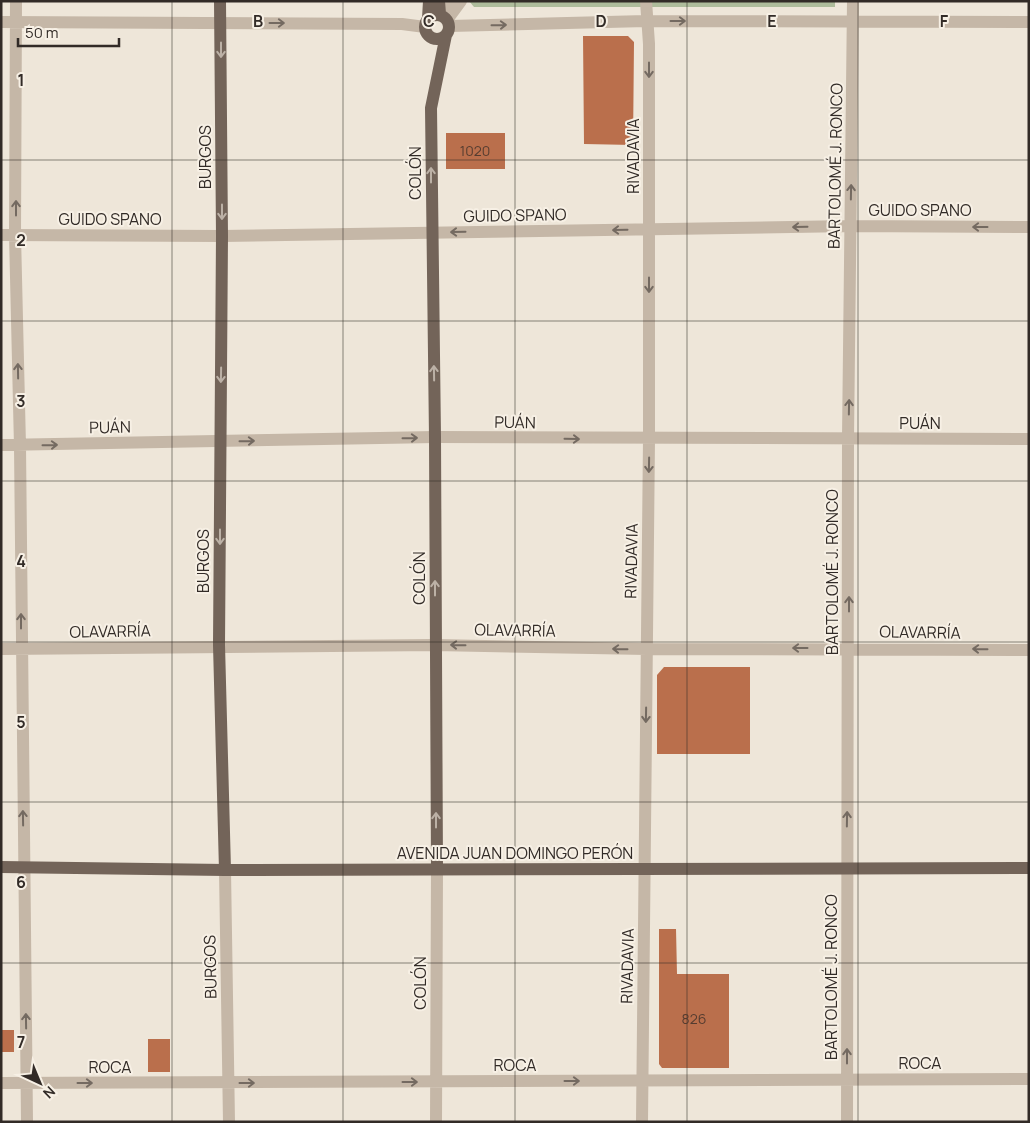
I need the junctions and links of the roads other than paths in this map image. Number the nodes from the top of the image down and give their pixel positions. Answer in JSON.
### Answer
{"nodes":[{"id":1,"x":16,"y":1,"type":"edge"},
{"id":2,"x":220,"y":1,"type":"edge"},
{"id":3,"x":429,"y":1,"type":"edge"},
{"id":4,"x":440,"y":1,"type":"edge"},
{"id":5,"x":447,"y":1,"type":"edge"},
{"id":6,"x":461,"y":1,"type":"edge"},
{"id":7,"x":646,"y":1,"type":"edge"},
{"id":8,"x":853,"y":1,"type":"edge"},
{"id":9,"x":646,"y":21,"type":"junction"},
{"id":10,"x":1,"y":22,"type":"edge"},
{"id":11,"x":17,"y":22,"type":"junction"},
{"id":12,"x":221,"y":22,"type":"junction"},
{"id":13,"x":440,"y":22,"type":"junction"},
{"id":14,"x":854,"y":22,"type":"junction"},
{"id":15,"x":1029,"y":22,"type":"edge"},
{"id":16,"x":851,"y":226,"type":"junction"},
{"id":17,"x":1029,"y":227,"type":"edge"},
{"id":18,"x":649,"y":229,"type":"junction"},
{"id":19,"x":431,"y":232,"type":"junction"},
{"id":20,"x":1,"y":235,"type":"edge"},
{"id":21,"x":15,"y":235,"type":"junction"},
{"id":22,"x":222,"y":236,"type":"junction"},
{"id":23,"x":435,"y":437,"type":"junction"},
{"id":24,"x":848,"y":438,"type":"junction"},
{"id":25,"x":1029,"y":439,"type":"edge"},
{"id":26,"x":650,"y":440,"type":"junction"},
{"id":27,"x":220,"y":441,"type":"junction"},
{"id":28,"x":1,"y":445,"type":"edge"},
{"id":29,"x":20,"y":446,"type":"junction"},
{"id":30,"x":435,"y":645,"type":"junction"},
{"id":31,"x":219,"y":646,"type":"junction"},
{"id":32,"x":1,"y":648,"type":"edge"},
{"id":33,"x":21,"y":648,"type":"junction"},
{"id":34,"x":849,"y":648,"type":"junction"},
{"id":35,"x":646,"y":649,"type":"junction"},
{"id":36,"x":1029,"y":650,"type":"edge"},
{"id":37,"x":1,"y":867,"type":"edge"},
{"id":38,"x":23,"y":867,"type":"junction"},
{"id":39,"x":644,"y":868,"type":"junction"},
{"id":40,"x":847,"y":868,"type":"junction"},
{"id":41,"x":1029,"y":868,"type":"edge"},
{"id":42,"x":436,"y":869,"type":"junction"},
{"id":43,"x":225,"y":870,"type":"junction"},
{"id":44,"x":847,"y":1079,"type":"junction"},
{"id":45,"x":1029,"y":1079,"type":"edge"},
{"id":46,"x":642,"y":1081,"type":"junction"},
{"id":47,"x":436,"y":1082,"type":"junction"},
{"id":48,"x":1,"y":1083,"type":"edge"},
{"id":49,"x":27,"y":1083,"type":"junction"},
{"id":50,"x":228,"y":1083,"type":"junction"},
{"id":51,"x":27,"y":1122,"type":"edge"},
{"id":52,"x":229,"y":1122,"type":"edge"},
{"id":53,"x":436,"y":1122,"type":"edge"},
{"id":54,"x":642,"y":1122,"type":"edge"},
{"id":55,"x":847,"y":1122,"type":"edge"}],
"edges":[{"from":1,"to":11,"type":"street"},
{"from":2,"to":12,"type":"main road","name":"BURGOS"},
{"from":3,"to":13,"type":"main road"},
{"from":4,"to":13,"type":"main road"},
{"from":5,"to":13,"type":"street"},
{"from":6,"to":13,"type":"street"},
{"from":7,"to":9,"type":"street","name":"RIVADAVIA"},
{"from":8,"to":14,"type":"street","name":"BARTOLOMÉ J. RONCO"},
{"from":13,"to":9,"type":"street","one_way":true},
{"from":9,"to":14,"type":"street","one_way":true},
{"from":9,"to":18,"type":"street","name":"RIVADAVIA","one_way":true},
{"from":10,"to":11,"type":"street"},
{"from":11,"to":12,"type":"street"},
{"from":21,"to":11,"type":"street","one_way":true},
{"from":12,"to":13,"type":"street","one_way":true},
{"from":12,"to":22,"type":"main road","name":"BURGOS","one_way":true},
{"from":19,"to":13,"type":"main road","name":"COLÓN","one_way":true},
{"from":14,"to":15,"type":"street"},
{"from":16,"to":14,"type":"street","name":"BARTOLOMÉ J. RONCO","one_way":true},
{"from":17,"to":16,"type":"street","name":"GUIDO SPANO","one_way":true},
{"from":16,"to":18,"type":"street","name":"GUIDO SPANO","one_way":true},
{"from":24,"to":16,"type":"street","name":"BARTOLOMÉ J. RONCO","one_way":true},
{"from":18,"to":19,"type":"street","name":"GUIDO SPANO","one_way":true},
{"from":18,"to":26,"type":"street","name":"RIVADAVIA","one_way":true},
{"from":19,"to":22,"type":"street","name":"GUIDO SPANO"},
{"from":23,"to":19,"type":"main road","name":"COLÓN","one_way":true},
{"from":20,"to":21,"type":"street","name":"GUIDO SPANO"},
{"from":21,"to":22,"type":"street","name":"GUIDO SPANO"},
{"from":29,"to":21,"type":"street","one_way":true},
{"from":22,"to":27,"type":"main road","name":"BURGOS","one_way":true},
{"from":23,"to":26,"type":"street","name":"PUÁN","one_way":true},
{"from":27,"to":23,"type":"street","name":"PUÁN","one_way":true},
{"from":30,"to":23,"type":"main road","name":"COLÓN","one_way":true},
{"from":24,"to":25,"type":"street","name":"PUÁN"},
{"from":24,"to":26,"type":"street","name":"PUÁN"},
{"from":34,"to":24,"type":"street","name":"BARTOLOMÉ J. RONCO","one_way":true},
{"from":26,"to":35,"type":"street","name":"RIVADAVIA","one_way":true},
{"from":29,"to":27,"type":"street","name":"PUÁN","one_way":true},
{"from":27,"to":31,"type":"main road","name":"BURGOS","one_way":true},
{"from":28,"to":29,"type":"street","name":"PUÁN"},
{"from":33,"to":29,"type":"street","one_way":true},
{"from":30,"to":31,"type":"street","name":"OLAVARRÍA"},
{"from":35,"to":30,"type":"street","name":"OLAVARRÍA","one_way":true},
{"from":42,"to":30,"type":"main road","name":"COLÓN","one_way":true},
{"from":31,"to":33,"type":"street","name":"OLAVARRÍA"},
{"from":31,"to":43,"type":"main road","name":"BURGOS"},
{"from":32,"to":33,"type":"street","name":"OLAVARRÍA"},
{"from":38,"to":33,"type":"street","one_way":true},
{"from":34,"to":35,"type":"street","name":"OLAVARRÍA","one_way":true},
{"from":36,"to":34,"type":"street","name":"OLAVARRÍA","one_way":true},
{"from":40,"to":34,"type":"street","name":"BARTOLOMÉ J. RONCO","one_way":true},
{"from":35,"to":39,"type":"street","name":"RIVADAVIA","one_way":true},
{"from":37,"to":38,"type":"main road","name":"AVENIDA JUAN DOMINGO PERÓN"},
{"from":38,"to":43,"type":"main road","name":"AVENIDA JUAN DOMINGO PERÓN"},
{"from":49,"to":38,"type":"street","one_way":true},
{"from":39,"to":40,"type":"main road","name":"AVENIDA JUAN DOMINGO PERÓN"},
{"from":39,"to":42,"type":"main road","name":"AVENIDA JUAN DOMINGO PERÓN"},
{"from":39,"to":46,"type":"street","name":"RIVADAVIA"},
{"from":40,"to":41,"type":"main road","name":"AVENIDA JUAN DOMINGO PERÓN"},
{"from":44,"to":40,"type":"street","name":"BARTOLOMÉ J. RONCO","one_way":true},
{"from":42,"to":43,"type":"main road","name":"AVENIDA JUAN DOMINGO PERÓN"},
{"from":42,"to":47,"type":"street","name":"COLÓN"},
{"from":43,"to":50,"type":"street","name":"BURGOS"},
{"from":44,"to":45,"type":"street","name":"ROCA"},
{"from":44,"to":46,"type":"street","name":"ROCA"},
{"from":44,"to":55,"type":"street","name":"BARTOLOMÉ J. RONCO"},
{"from":47,"to":46,"type":"street","name":"ROCA","one_way":true},
{"from":46,"to":54,"type":"street","name":"RIVADAVIA"},
{"from":50,"to":47,"type":"street","name":"ROCA","one_way":true},
{"from":47,"to":53,"type":"street","name":"COLÓN"},
{"from":48,"to":49,"type":"street","name":"ROCA"},
{"from":49,"to":50,"type":"street","name":"ROCA","one_way":true},
{"from":49,"to":51,"type":"street"},
{"from":50,"to":52,"type":"street","name":"BURGOS"}]}
